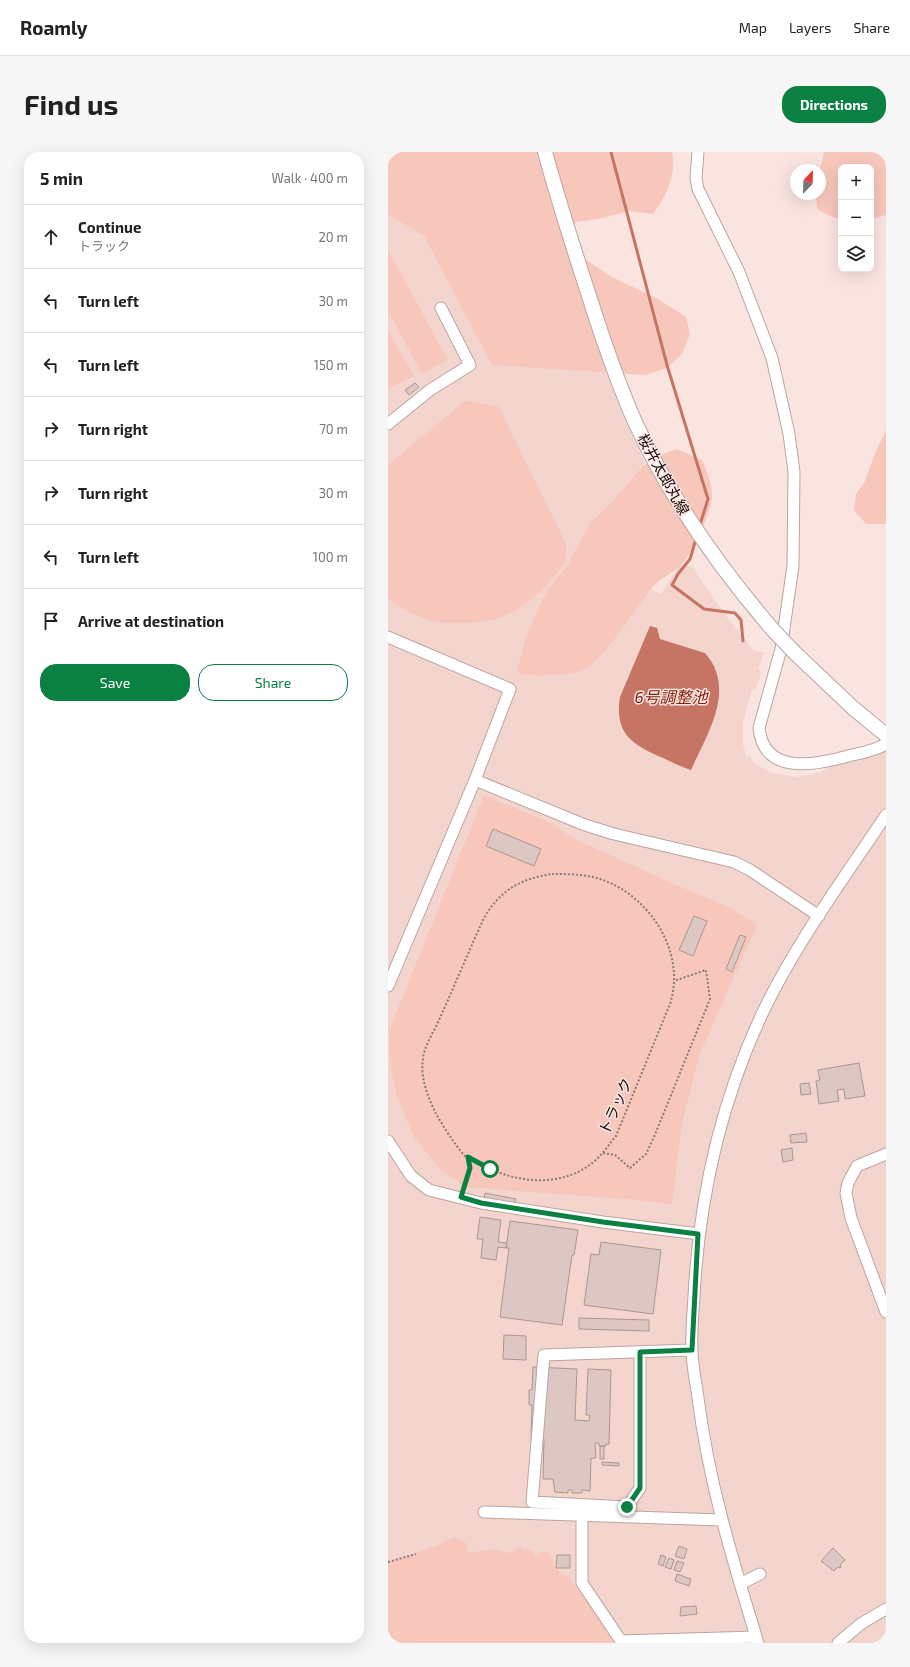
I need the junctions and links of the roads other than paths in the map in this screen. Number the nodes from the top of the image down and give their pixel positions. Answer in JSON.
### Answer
{"nodes":[{"id":1,"x":545,"y":152,"type":"edge"},
{"id":2,"x":698,"y":152,"type":"edge"},
{"id":3,"x":441,"y":308,"type":"dead end"},
{"id":4,"x":388,"y":424,"type":"edge"},
{"id":5,"x":388,"y":637,"type":"edge"},
{"id":6,"x":886,"y":735,"type":"edge"},
{"id":7,"x":886,"y":744,"type":"edge"},
{"id":8,"x":474,"y":780,"type":"junction"},
{"id":9,"x":886,"y":815,"type":"edge"},
{"id":10,"x":819,"y":916,"type":"junction"},
{"id":11,"x":388,"y":986,"type":"edge"},
{"id":12,"x":388,"y":1141,"type":"edge"},
{"id":13,"x":886,"y":1154,"type":"edge"},
{"id":14,"x":698,"y":1234,"type":"junction"},
{"id":15,"x":886,"y":1312,"type":"edge"},
{"id":16,"x":692,"y":1350,"type":"junction"},
{"id":17,"x":640,"y":1352,"type":"junction"},
{"id":18,"x":484,"y":1512,"type":"dead end"},
{"id":19,"x":582,"y":1517,"type":"junction"},
{"id":20,"x":721,"y":1520,"type":"junction"},
{"id":21,"x":760,"y":1574,"type":"dead end"},
{"id":22,"x":740,"y":1584,"type":"junction"},
{"id":23,"x":886,"y":1608,"type":"edge"},
{"id":24,"x":757,"y":1640,"type":"edge"},
{"id":25,"x":838,"y":1643,"type":"edge"}],
"edges":[{"from":1,"to":6,"type":"main road","name":"桜井太郎丸線","bridge":true},
{"from":2,"to":7,"type":"street"},
{"from":3,"to":4,"type":"street"},
{"from":5,"to":8,"type":"street"},
{"from":8,"to":10,"type":"street"},
{"from":8,"to":11,"type":"street"},
{"from":9,"to":10,"type":"street"},
{"from":10,"to":14,"type":"street"},
{"from":12,"to":14,"type":"street"},
{"from":13,"to":15,"type":"street"},
{"from":14,"to":16,"type":"street"},
{"from":16,"to":17,"type":"street"},
{"from":16,"to":20,"type":"street"},
{"from":17,"to":17,"type":"street"},
{"from":18,"to":19,"type":"street"},
{"from":19,"to":20,"type":"street"},
{"from":19,"to":24,"type":"street"},
{"from":20,"to":22,"type":"street"},
{"from":21,"to":22,"type":"street"},
{"from":22,"to":24,"type":"street"},
{"from":23,"to":25,"type":"street"}]}
